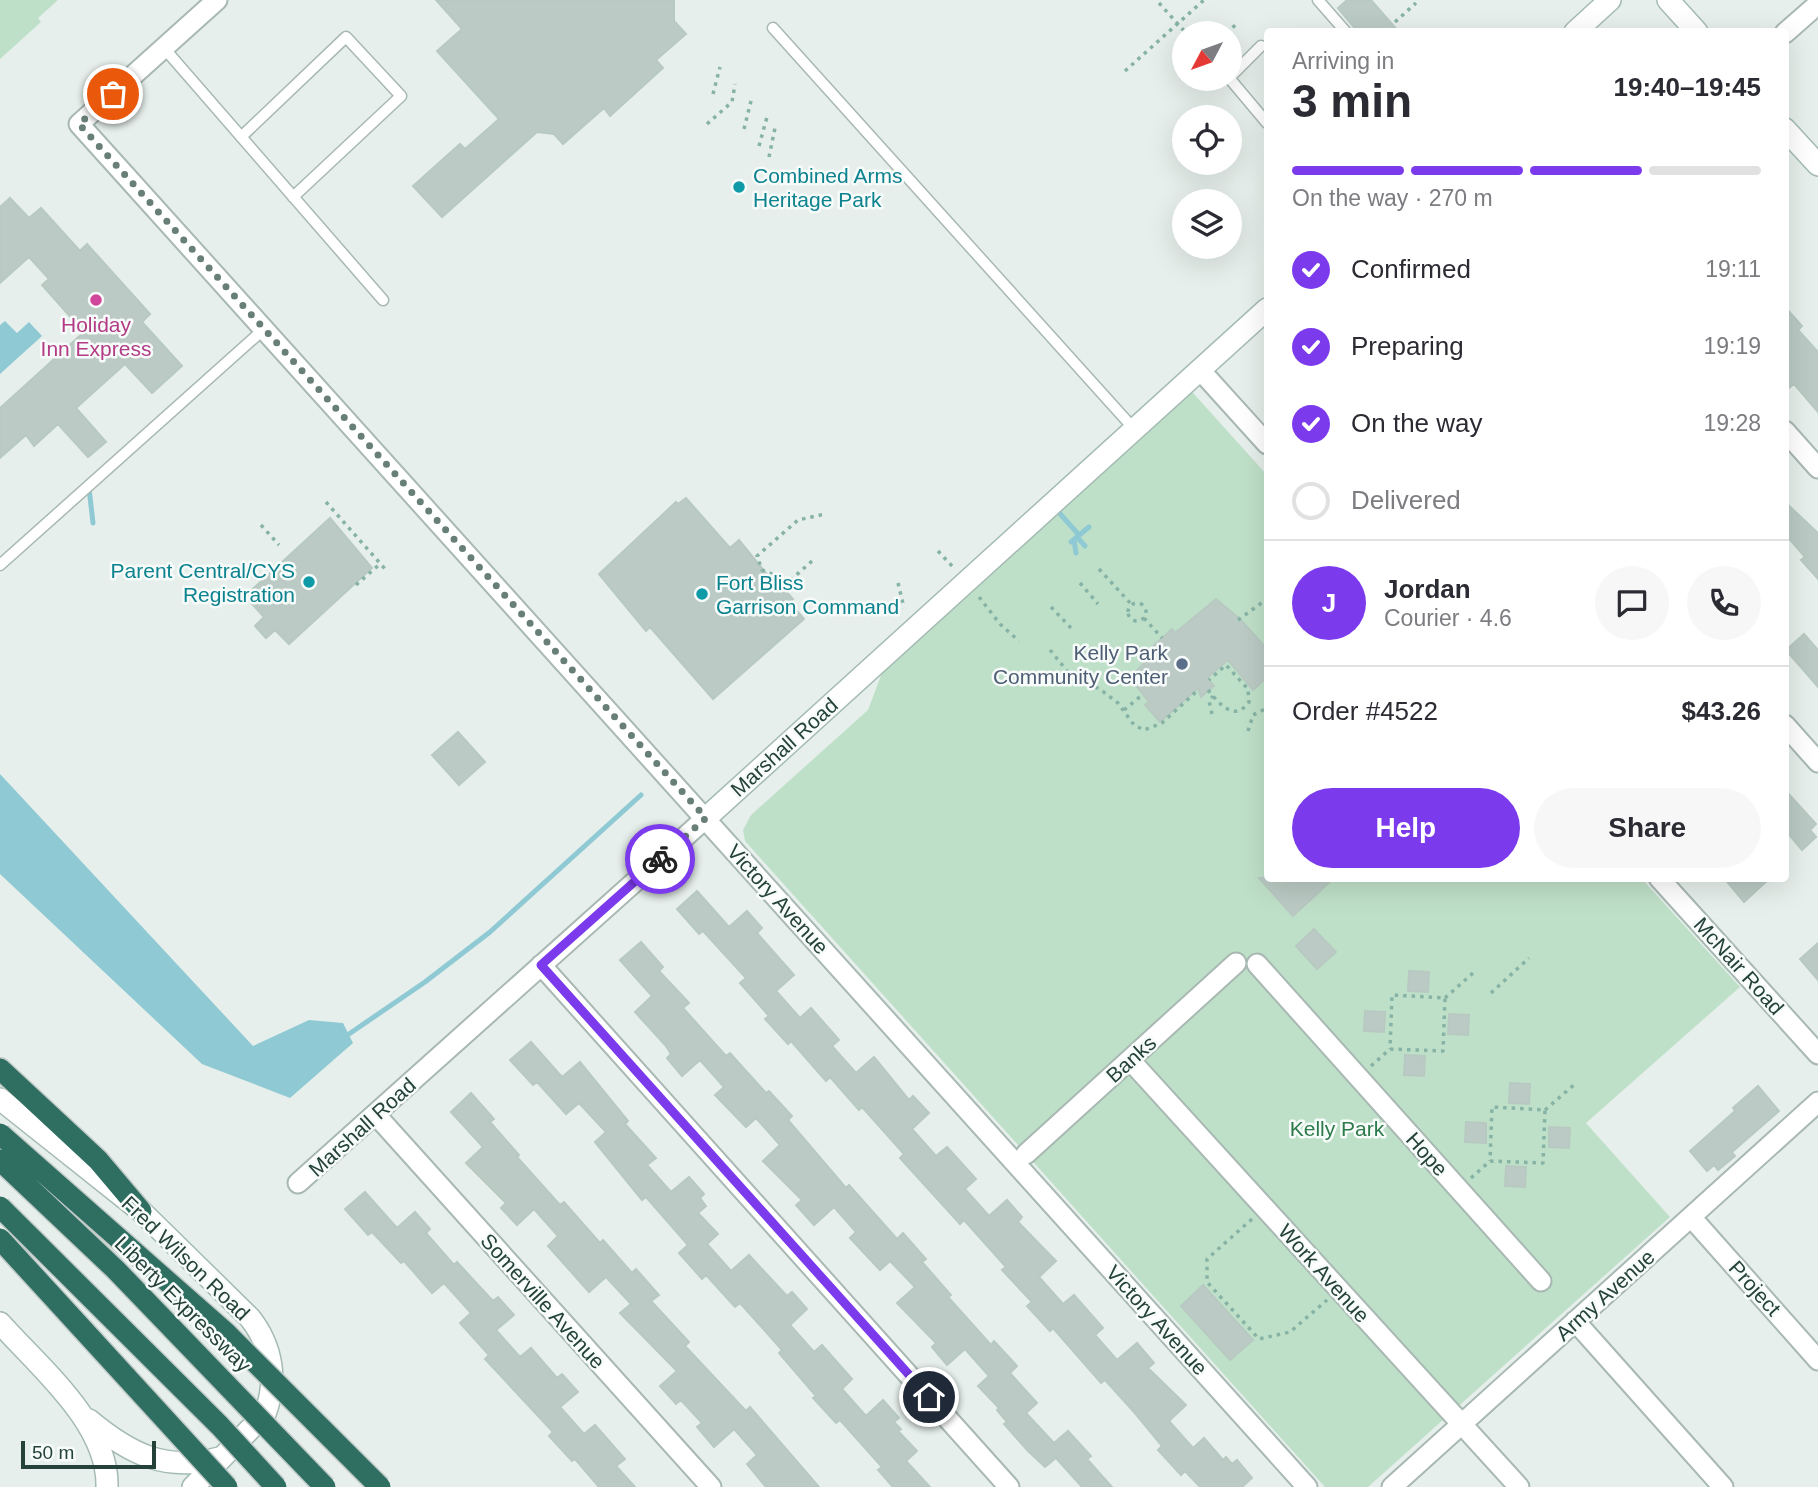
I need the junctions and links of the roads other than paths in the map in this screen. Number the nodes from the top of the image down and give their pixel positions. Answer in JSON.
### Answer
{"nodes":[{"id":1,"x":217,"y":0,"type":"edge"},
{"id":2,"x":1318,"y":0,"type":"edge"},
{"id":3,"x":1610,"y":0,"type":"edge"},
{"id":4,"x":1668,"y":0,"type":"edge"},
{"id":5,"x":1818,"y":4,"type":"edge"},
{"id":6,"x":1342,"y":28,"type":"edge"},
{"id":7,"x":1579,"y":28,"type":"edge"},
{"id":8,"x":1693,"y":28,"type":"edge"},
{"id":9,"x":773,"y":29,"type":"dead end"},
{"id":10,"x":1789,"y":29,"type":"edge"},
{"id":11,"x":1261,"y":46,"type":"dead end"},
{"id":12,"x":164,"y":48,"type":"junction"},
{"id":13,"x":1242,"y":66,"type":"edge"},
{"id":14,"x":1241,"y":91,"type":"edge"},
{"id":15,"x":1264,"y":119,"type":"edge"},
{"id":16,"x":1789,"y":133,"type":"edge"},
{"id":17,"x":241,"y":137,"type":"junction"},
{"id":18,"x":1818,"y":165,"type":"edge"},
{"id":19,"x":293,"y":197,"type":"junction"},
{"id":20,"x":383,"y":300,"type":"dead end"},
{"id":21,"x":1264,"y":312,"type":"edge"},
{"id":22,"x":264,"y":329,"type":"junction"},
{"id":23,"x":1201,"y":370,"type":"junction"},
{"id":24,"x":1136,"y":430,"type":"junction"},
{"id":25,"x":1789,"y":435,"type":"edge"},
{"id":26,"x":1264,"y":441,"type":"edge"},
{"id":27,"x":1818,"y":468,"type":"edge"},
{"id":28,"x":0,"y":565,"type":"edge"},
{"id":29,"x":1789,"y":729,"type":"edge"},
{"id":30,"x":1818,"y":762,"type":"edge"},
{"id":31,"x":706,"y":818,"type":"junction"},
{"id":32,"x":1663,"y":882,"type":"edge"},
{"id":33,"x":1236,"y":963,"type":"dead end"},
{"id":34,"x":1257,"y":964,"type":"dead end"},
{"id":35,"x":541,"y":965,"type":"junction"},
{"id":36,"x":1818,"y":1054,"type":"edge"},
{"id":37,"x":1130,"y":1060,"type":"junction"},
{"id":38,"x":0,"y":1069,"type":"edge"},
{"id":39,"x":0,"y":1099,"type":"edge"},
{"id":40,"x":1818,"y":1102,"type":"edge"},
{"id":41,"x":376,"y":1115,"type":"junction"},
{"id":42,"x":0,"y":1134,"type":"edge"},
{"id":43,"x":1026,"y":1154,"type":"dead end"},
{"id":44,"x":0,"y":1160,"type":"edge"},
{"id":45,"x":298,"y":1183,"type":"dead end"},
{"id":46,"x":0,"y":1207,"type":"edge"},
{"id":47,"x":142,"y":1211,"type":"junction"},
{"id":48,"x":1691,"y":1217,"type":"junction"},
{"id":49,"x":0,"y":1239,"type":"edge"},
{"id":50,"x":1541,"y":1281,"type":"dead end"},
{"id":51,"x":1576,"y":1321,"type":"junction"},
{"id":52,"x":0,"y":1323,"type":"edge"},
{"id":53,"x":1818,"y":1360,"type":"edge"},
{"id":54,"x":77,"y":1410,"type":"junction"},
{"id":55,"x":1462,"y":1424,"type":"junction"},
{"id":56,"x":228,"y":1455,"type":"junction"},
{"id":57,"x":107,"y":1487,"type":"edge"},
{"id":58,"x":193,"y":1487,"type":"edge"},
{"id":59,"x":227,"y":1487,"type":"edge"},
{"id":60,"x":276,"y":1487,"type":"edge"},
{"id":61,"x":325,"y":1487,"type":"edge"},
{"id":62,"x":380,"y":1487,"type":"edge"},
{"id":63,"x":711,"y":1487,"type":"edge"},
{"id":64,"x":1009,"y":1487,"type":"edge"},
{"id":65,"x":1307,"y":1487,"type":"edge"},
{"id":66,"x":1392,"y":1487,"type":"edge"},
{"id":67,"x":1519,"y":1487,"type":"edge"},
{"id":68,"x":1723,"y":1487,"type":"edge"}],
"edges":[{"from":1,"to":12,"type":"street"},
{"from":2,"to":6,"type":"lane"},
{"from":3,"to":7,"type":"main road"},
{"from":4,"to":8,"type":"main road"},
{"from":5,"to":10,"type":"street"},
{"from":9,"to":24,"type":"lane"},
{"from":11,"to":13,"type":"lane"},
{"from":12,"to":17,"type":"lane"},
{"from":12,"to":22,"type":"street","name":"Victory Avenue"},
{"from":14,"to":15,"type":"lane"},
{"from":16,"to":18,"type":"main road"},
{"from":17,"to":19,"type":"lane"},
{"from":17,"to":19,"type":"lane"},
{"from":19,"to":20,"type":"lane"},
{"from":21,"to":23,"type":"main road","name":"Marshall Road"},
{"from":22,"to":28,"type":"lane"},
{"from":22,"to":31,"type":"street","name":"Victory Avenue"},
{"from":23,"to":24,"type":"main road","name":"Marshall Road"},
{"from":23,"to":26,"type":"street"},
{"from":24,"to":31,"type":"main road","name":"Marshall Road"},
{"from":25,"to":27,"type":"street"},
{"from":29,"to":30,"type":"street"},
{"from":31,"to":35,"type":"street","name":"Marshall Road"},
{"from":31,"to":65,"type":"street","name":"Victory Avenue"},
{"from":32,"to":36,"type":"street","name":"McNair Road"},
{"from":33,"to":37,"type":"street","name":"Banks"},
{"from":34,"to":50,"type":"street","name":"Hope"},
{"from":35,"to":41,"type":"street","name":"Marshall Road"},
{"from":35,"to":64,"type":"street"},
{"from":37,"to":43,"type":"street","name":"Banks"},
{"from":37,"to":55,"type":"street","name":"Work Avenue"},
{"from":38,"to":47,"type":"highway"},
{"from":39,"to":47,"type":"main road","name":"Fred Wilson Road"},
{"from":40,"to":48,"type":"street","name":"Army Avenue"},
{"from":41,"to":45,"type":"street","name":"Marshall Road"},
{"from":41,"to":63,"type":"street","name":"Somerville Avenue"},
{"from":42,"to":62,"type":"highway","bridge":true},
{"from":44,"to":61,"type":"highway","name":"Liberty Expressway","bridge":true},
{"from":46,"to":60,"type":"highway","bridge":true},
{"from":47,"to":56,"type":"main road","name":"Fred Wilson Road"},
{"from":48,"to":51,"type":"street","name":"Army Avenue"},
{"from":48,"to":53,"type":"street","name":"Project"},
{"from":49,"to":59,"type":"highway","bridge":true},
{"from":51,"to":55,"type":"street","name":"Army Avenue"},
{"from":51,"to":68,"type":"street"},
{"from":52,"to":54,"type":"main road"},
{"from":54,"to":56,"type":"main road"},
{"from":54,"to":57,"type":"main road"},
{"from":55,"to":66,"type":"street","name":"Army Avenue"},
{"from":55,"to":67,"type":"street","name":"Work Avenue"},
{"from":56,"to":58,"type":"main road"}]}
